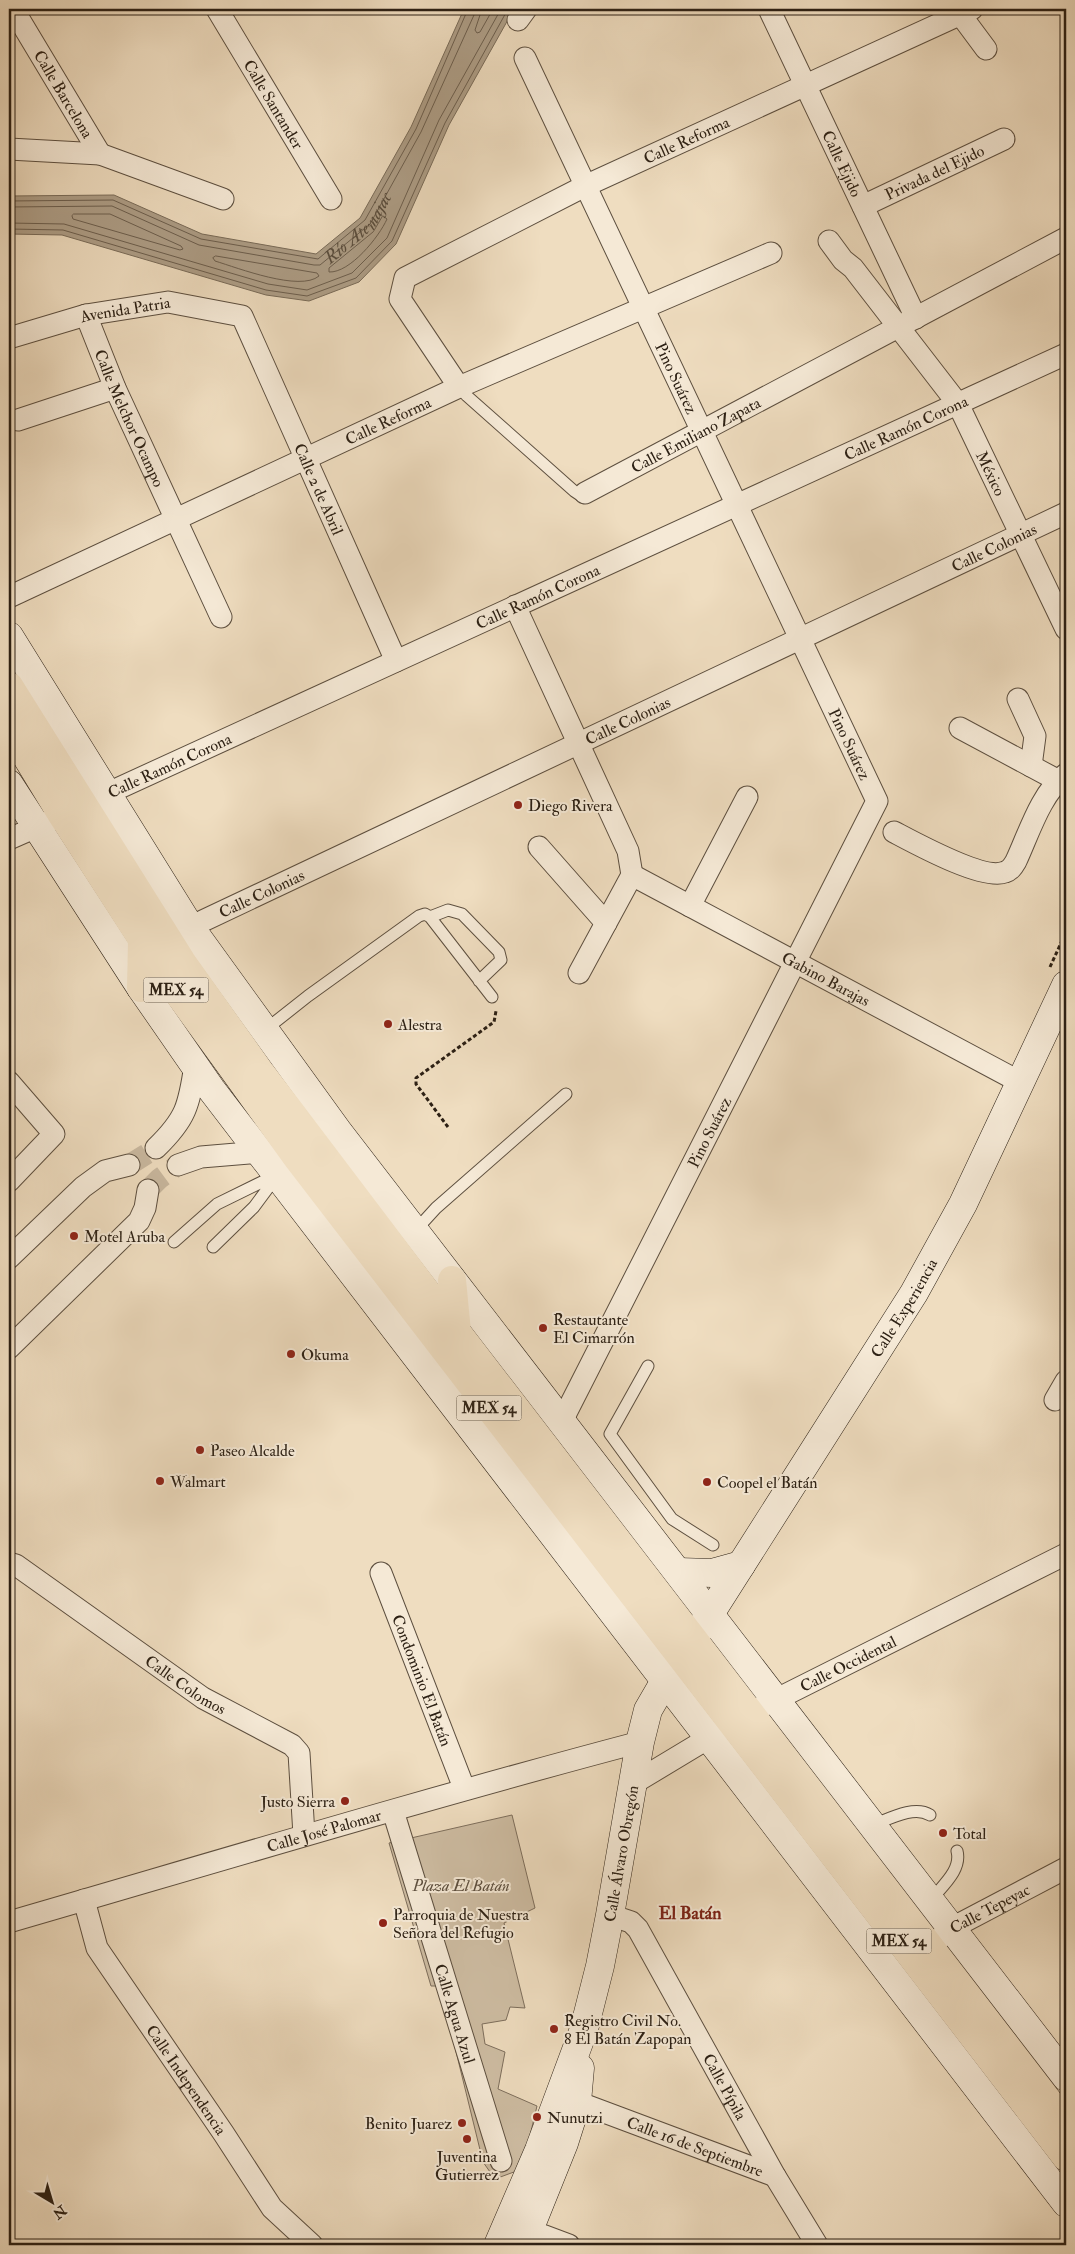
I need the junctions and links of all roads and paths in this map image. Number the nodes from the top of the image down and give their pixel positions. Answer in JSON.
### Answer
{"nodes":[{"id":1,"x":13,"y":9,"type":"edge"},
{"id":2,"x":217,"y":9,"type":"edge"},
{"id":3,"x":769,"y":9,"type":"edge"},
{"id":4,"x":966,"y":12,"type":"edge"},
{"id":5,"x":986,"y":49,"type":"dead end"},
{"id":6,"x":525,"y":58,"type":"dead end"},
{"id":7,"x":805,"y":85,"type":"junction"},
{"id":8,"x":1004,"y":139,"type":"dead end"},
{"id":9,"x":9,"y":148,"type":"edge"},
{"id":10,"x":100,"y":154,"type":"junction"},
{"id":11,"x":585,"y":186,"type":"junction"},
{"id":12,"x":223,"y":199,"type":"dead end"},
{"id":13,"x":332,"y":199,"type":"dead end"},
{"id":14,"x":863,"y":206,"type":"junction"},
{"id":15,"x":1066,"y":238,"type":"edge"},
{"id":16,"x":829,"y":241,"type":"dead end"},
{"id":17,"x":771,"y":253,"type":"dead end"},
{"id":18,"x":404,"y":278,"type":"joint"},
{"id":19,"x":643,"y":309,"type":"junction"},
{"id":20,"x":86,"y":315,"type":"junction"},
{"id":21,"x":242,"y":316,"type":"joint"},
{"id":22,"x":907,"y":323,"type":"junction"},
{"id":23,"x":9,"y":338,"type":"edge"},
{"id":24,"x":1066,"y":354,"type":"edge"},
{"id":25,"x":460,"y":387,"type":"junction"},
{"id":26,"x":115,"y":388,"type":"junction"},
{"id":27,"x":958,"y":404,"type":"junction"},
{"id":28,"x":18,"y":420,"type":"dead end"},
{"id":29,"x":702,"y":432,"type":"junction"},
{"id":30,"x":306,"y":459,"type":"junction"},
{"id":31,"x":585,"y":494,"type":"joint"},
{"id":32,"x":736,"y":504,"type":"junction"},
{"id":33,"x":1066,"y":513,"type":"edge"},
{"id":34,"x":176,"y":519,"type":"junction"},
{"id":35,"x":1021,"y":535,"type":"junction"},
{"id":36,"x":9,"y":597,"type":"edge"},
{"id":37,"x":515,"y":606,"type":"junction"},
{"id":38,"x":221,"y":617,"type":"dead end"},
{"id":39,"x":1066,"y":629,"type":"edge"},
{"id":40,"x":9,"y":636,"type":"edge"},
{"id":41,"x":800,"y":639,"type":"junction"},
{"id":42,"x":396,"y":661,"type":"junction"},
{"id":43,"x":9,"y":686,"type":"edge"},
{"id":44,"x":1018,"y":700,"type":"dead end"},
{"id":45,"x":9,"y":728,"type":"edge"},
{"id":46,"x":960,"y":728,"type":"dead end"},
{"id":47,"x":579,"y":744,"type":"junction"},
{"id":48,"x":1031,"y":766,"type":"junction"},
{"id":49,"x":1063,"y":779,"type":"edge"},
{"id":50,"x":9,"y":784,"type":"edge"},
{"id":51,"x":747,"y":797,"type":"dead end"},
{"id":52,"x":83,"y":805,"type":"junction"},
{"id":53,"x":35,"y":828,"type":"junction"},
{"id":54,"x":894,"y":832,"type":"dead end"},
{"id":55,"x":9,"y":839,"type":"edge"},
{"id":56,"x":539,"y":847,"type":"dead end"},
{"id":57,"x":632,"y":875,"type":"junction"},
{"id":58,"x":690,"y":906,"type":"junction"},
{"id":59,"x":430,"y":917,"type":"junction"},
{"id":60,"x":606,"y":923,"type":"junction"},
{"id":61,"x":190,"y":927,"type":"junction"},
{"id":62,"x":1066,"y":932,"type":"edge"},
{"id":63,"x":142,"y":941,"type":"junction"},
{"id":64,"x":795,"y":962,"type":"junction"},
{"id":65,"x":579,"y":973,"type":"dead end"},
{"id":66,"x":1058,"y":976,"type":"edge"},
{"id":67,"x":479,"y":981,"type":"junction"},
{"id":68,"x":141,"y":988,"type":"junction"},
{"id":69,"x":492,"y":997,"type":"joint"},
{"id":70,"x":265,"y":1030,"type":"junction"},
{"id":71,"x":195,"y":1065,"type":"junction"},
{"id":72,"x":9,"y":1082,"type":"edge"},
{"id":73,"x":1020,"y":1082,"type":"junction"},
{"id":74,"x":566,"y":1094,"type":"dead end"},
{"id":75,"x":448,"y":1127,"type":"dead end"},
{"id":76,"x":156,"y":1148,"type":"tunnel mouth"},
{"id":77,"x":260,"y":1152,"type":"junction"},
{"id":78,"x":307,"y":1152,"type":"junction"},
{"id":79,"x":129,"y":1165,"type":"tunnel mouth"},
{"id":80,"x":178,"y":1165,"type":"tunnel mouth"},
{"id":81,"x":9,"y":1181,"type":"edge"},
{"id":82,"x":148,"y":1190,"type":"tunnel mouth"},
{"id":83,"x":414,"y":1231,"type":"junction"},
{"id":84,"x":174,"y":1242,"type":"dead end"},
{"id":85,"x":213,"y":1246,"type":"dead end"},
{"id":86,"x":9,"y":1258,"type":"edge"},
{"id":87,"x":452,"y":1280,"type":"junction"},
{"id":88,"x":457,"y":1332,"type":"junction"},
{"id":89,"x":9,"y":1348,"type":"edge"},
{"id":90,"x":648,"y":1366,"type":"dead end"},
{"id":91,"x":1066,"y":1381,"type":"edge"},
{"id":92,"x":1055,"y":1400,"type":"dead end"},
{"id":93,"x":562,"y":1420,"type":"junction"},
{"id":94,"x":661,"y":1528,"type":"junction"},
{"id":95,"x":713,"y":1545,"type":"dead end"},
{"id":96,"x":1066,"y":1554,"type":"edge"},
{"id":97,"x":9,"y":1563,"type":"edge"},
{"id":98,"x":741,"y":1565,"type":"junction"},
{"id":99,"x":679,"y":1572,"type":"junction"},
{"id":100,"x":381,"y":1573,"type":"dead end"},
{"id":101,"x":711,"y":1614,"type":"junction"},
{"id":102,"x":686,"y":1648,"type":"junction"},
{"id":103,"x":664,"y":1679,"type":"junction"},
{"id":104,"x":775,"y":1698,"type":"junction"},
{"id":105,"x":730,"y":1725,"type":"junction"},
{"id":106,"x":640,"y":1742,"type":"junction"},
{"id":107,"x":634,"y":1783,"type":"junction"},
{"id":108,"x":464,"y":1788,"type":"junction"},
{"id":109,"x":393,"y":1811,"type":"junction"},
{"id":110,"x":930,"y":1815,"type":"dead end"},
{"id":111,"x":872,"y":1824,"type":"junction"},
{"id":112,"x":304,"y":1835,"type":"junction"},
{"id":113,"x":956,"y":1851,"type":"dead end"},
{"id":114,"x":1066,"y":1868,"type":"edge"},
{"id":115,"x":84,"y":1900,"type":"junction"},
{"id":116,"x":931,"y":1900,"type":"junction"},
{"id":117,"x":610,"y":1915,"type":"junction"},
{"id":118,"x":9,"y":1922,"type":"edge"},
{"id":119,"x":952,"y":1928,"type":"junction"},
{"id":120,"x":911,"y":1960,"type":"junction"},
{"id":121,"x":1066,"y":2078,"type":"edge"},
{"id":122,"x":568,"y":2099,"type":"junction"},
{"id":123,"x":1066,"y":2124,"type":"edge"},
{"id":124,"x":1066,"y":2158,"type":"edge"},
{"id":125,"x":501,"y":2160,"type":"dead end"},
{"id":126,"x":774,"y":2176,"type":"junction"},
{"id":127,"x":1066,"y":2203,"type":"edge"},
{"id":128,"x":526,"y":2238,"type":"edge"},
{"id":129,"x":312,"y":2245,"type":"edge"},
{"id":130,"x":498,"y":2245,"type":"edge"},
{"id":131,"x":569,"y":2245,"type":"edge"},
{"id":132,"x":817,"y":2245,"type":"edge"}],
"edges":[{"from":1,"to":10,"type":"street","name":"Calle Barcelona"},
{"from":2,"to":13,"type":"street","name":"Calle Santander"},
{"from":3,"to":7,"type":"street","name":"Calle Ejido"},
{"from":4,"to":5,"type":"street"},
{"from":4,"to":7,"type":"street","name":"Calle Reforma"},
{"from":6,"to":11,"type":"street","name":"Pino Suárez"},
{"from":7,"to":11,"type":"street","name":"Calle Reforma"},
{"from":7,"to":14,"type":"street","name":"Calle Ejido"},
{"from":8,"to":14,"type":"street","name":"Privada del Ejido"},
{"from":9,"to":10,"type":"street"},
{"from":10,"to":12,"type":"street"},
{"from":11,"to":18,"type":"street","name":"Calle Reforma"},
{"from":11,"to":19,"type":"street","name":"Pino Suárez"},
{"from":14,"to":22,"type":"street","name":"Calle Ejido"},
{"from":15,"to":22,"type":"street","name":"Calle Emiliano Zapata"},
{"from":16,"to":22,"type":"street"},
{"from":17,"to":19,"type":"street","name":"Calle Reforma"},
{"from":18,"to":25,"type":"street","name":"Calle Emiliano Zapata"},
{"from":19,"to":25,"type":"street","name":"Calle Reforma"},
{"from":19,"to":29,"type":"street","name":"Pino Suárez"},
{"from":20,"to":21,"type":"street","name":"Avenida Patria"},
{"from":20,"to":23,"type":"street","name":"Avenida Patria"},
{"from":20,"to":26,"type":"street","name":"Calle Melchor Ocampo"},
{"from":21,"to":30,"type":"street","name":"Calle 2 de Abril"},
{"from":22,"to":27,"type":"street","name":"México"},
{"from":22,"to":29,"type":"street","name":"Calle Emiliano Zapata"},
{"from":24,"to":27,"type":"street","name":"Calle Ramón Corona"},
{"from":25,"to":30,"type":"street","name":"Calle Reforma"},
{"from":25,"to":31,"type":"lane","name":"Calle Emiliano Zapata"},
{"from":26,"to":28,"type":"street"},
{"from":26,"to":34,"type":"street","name":"Calle Melchor Ocampo"},
{"from":27,"to":32,"type":"street","name":"Calle Ramón Corona"},
{"from":27,"to":35,"type":"street","name":"México"},
{"from":29,"to":31,"type":"street","name":"Calle Emiliano Zapata"},
{"from":29,"to":32,"type":"street","name":"Pino Suárez"},
{"from":30,"to":34,"type":"street","name":"Calle Reforma"},
{"from":30,"to":42,"type":"street","name":"Calle 2 de Abril"},
{"from":32,"to":37,"type":"street","name":"Calle Ramón Corona"},
{"from":32,"to":41,"type":"street","name":"Pino Suárez"},
{"from":33,"to":35,"type":"street","name":"Calle Colonias"},
{"from":34,"to":36,"type":"street","name":"Calle Reforma"},
{"from":34,"to":38,"type":"street","name":"Calle Melchor Ocampo"},
{"from":35,"to":39,"type":"street","name":"México"},
{"from":35,"to":41,"type":"street","name":"Calle Colonias"},
{"from":37,"to":42,"type":"street","name":"Calle Ramón Corona"},
{"from":37,"to":47,"type":"street"},
{"from":40,"to":52,"type":"street"},
{"from":41,"to":47,"type":"street","name":"Calle Colonias"},
{"from":41,"to":64,"type":"street","name":"Pino Suárez"},
{"from":42,"to":52,"type":"street","name":"Calle Ramón Corona"},
{"from":43,"to":52,"type":"main road","number":"MEX 54"},
{"from":44,"to":48,"type":"street"},
{"from":45,"to":52,"type":"main road","number":"MEX 54"},
{"from":46,"to":48,"type":"street"},
{"from":47,"to":57,"type":"street"},
{"from":47,"to":61,"type":"street","name":"Calle Colonias"},
{"from":48,"to":49,"type":"street"},
{"from":49,"to":54,"type":"street"},
{"from":50,"to":53,"type":"street"},
{"from":51,"to":58,"type":"street"},
{"from":52,"to":53,"type":"street","name":"Calle Ramón Corona"},
{"from":52,"to":61,"type":"street"},
{"from":52,"to":63,"type":"main road","number":"MEX 54"},
{"from":52,"to":78,"type":"main road","number":"MEX 54"},
{"from":53,"to":55,"type":"street","name":"Calle Ramón Corona"},
{"from":53,"to":68,"type":"street"},
{"from":56,"to":60,"type":"street"},
{"from":57,"to":58,"type":"street","name":"Gabino Barajas"},
{"from":57,"to":60,"type":"street"},
{"from":58,"to":64,"type":"street","name":"Gabino Barajas"},
{"from":59,"to":67,"type":"lane"},
{"from":59,"to":67,"type":"lane"},
{"from":59,"to":70,"type":"lane"},
{"from":60,"to":65,"type":"street"},
{"from":61,"to":70,"type":"street"},
{"from":62,"to":66,"type":"path"},
{"from":63,"to":68,"type":"main road"},
{"from":63,"to":78,"type":"main road","number":"MEX 54"},
{"from":64,"to":73,"type":"street","name":"Gabino Barajas"},
{"from":64,"to":93,"type":"street","name":"Pino Suárez"},
{"from":66,"to":73,"type":"street","name":"Calle Experiencia"},
{"from":67,"to":69,"type":"lane"},
{"from":68,"to":71,"type":"street"},
{"from":69,"to":75,"type":"path"},
{"from":70,"to":78,"type":"street"},
{"from":71,"to":76,"type":"street"},
{"from":71,"to":77,"type":"street"},
{"from":72,"to":81,"type":"street"},
{"from":73,"to":98,"type":"street","name":"Calle Experiencia"},
{"from":74,"to":83,"type":"lane"},
{"from":77,"to":78,"type":"street"},
{"from":77,"to":80,"type":"street"},
{"from":78,"to":83,"type":"street"},
{"from":78,"to":84,"type":"lane"},
{"from":78,"to":85,"type":"lane"},
{"from":78,"to":88,"type":"main road","number":"MEX 54"},
{"from":78,"to":102,"type":"main road","number":"MEX 54"},
{"from":78,"to":103,"type":"street"},
{"from":79,"to":86,"type":"street"},
{"from":82,"to":89,"type":"street"},
{"from":83,"to":87,"type":"street"},
{"from":87,"to":88,"type":"main road"},
{"from":87,"to":93,"type":"street"},
{"from":88,"to":102,"type":"main road","number":"MEX 54"},
{"from":90,"to":94,"type":"lane"},
{"from":91,"to":92,"type":"street"},
{"from":93,"to":94,"type":"street"},
{"from":94,"to":95,"type":"lane"},
{"from":94,"to":99,"type":"street"},
{"from":96,"to":104,"type":"street","name":"Calle Occidental"},
{"from":97,"to":112,"type":"street","name":"Calle Colomos"},
{"from":98,"to":99,"type":"street"},
{"from":98,"to":101,"type":"street","name":"Calle Experiencia"},
{"from":99,"to":101,"type":"street"},
{"from":100,"to":108,"type":"street","name":"Condominio El Batán"},
{"from":101,"to":102,"type":"street","name":"Calle Experiencia"},
{"from":101,"to":104,"type":"street"},
{"from":102,"to":103,"type":"street","name":"Calle Álvaro Obregón"},
{"from":102,"to":105,"type":"main road","number":"MEX 54"},
{"from":103,"to":105,"type":"street"},
{"from":103,"to":106,"type":"street","name":"Calle Álvaro Obregón"},
{"from":104,"to":105,"type":"street","name":"Calle Occidental"},
{"from":104,"to":111,"type":"street"},
{"from":105,"to":107,"type":"street","name":"Calle Occidental"},
{"from":105,"to":120,"type":"main road","number":"MEX 54"},
{"from":106,"to":107,"type":"street","name":"Calle Álvaro Obregón"},
{"from":106,"to":108,"type":"street","name":"Calle José Palomar"},
{"from":107,"to":117,"type":"street","name":"Calle Álvaro Obregón"},
{"from":108,"to":109,"type":"street","name":"Calle José Palomar"},
{"from":109,"to":112,"type":"street","name":"Calle José Palomar"},
{"from":109,"to":125,"type":"street","name":"Calle Agua Azul"},
{"from":110,"to":111,"type":"lane"},
{"from":111,"to":116,"type":"street"},
{"from":112,"to":115,"type":"street","name":"Calle José Palomar"},
{"from":113,"to":116,"type":"lane"},
{"from":114,"to":119,"type":"street","name":"Calle Tepeyac"},
{"from":115,"to":118,"type":"street","name":"Calle José Palomar"},
{"from":115,"to":129,"type":"street","name":"Calle Independencia"},
{"from":116,"to":119,"type":"street"},
{"from":117,"to":122,"type":"street","name":"Calle Álvaro Obregón"},
{"from":117,"to":126,"type":"street","name":"Calle Pípila"},
{"from":119,"to":120,"type":"street","name":"Calle Tepeyac"},
{"from":119,"to":121,"type":"street"},
{"from":120,"to":123,"type":"main road","number":"MEX 54"},
{"from":120,"to":124,"type":"main road","number":"MEX 54"},
{"from":120,"to":127,"type":"street"},
{"from":122,"to":126,"type":"street","name":"Calle 16 de Septiembre"},
{"from":122,"to":128,"type":"street","name":"Calle Álvaro Obregón"},
{"from":122,"to":130,"type":"street","name":"Calle Álvaro Obregón"},
{"from":126,"to":132,"type":"street","name":"Calle Pípila"},
{"from":128,"to":131,"type":"street"}]}
